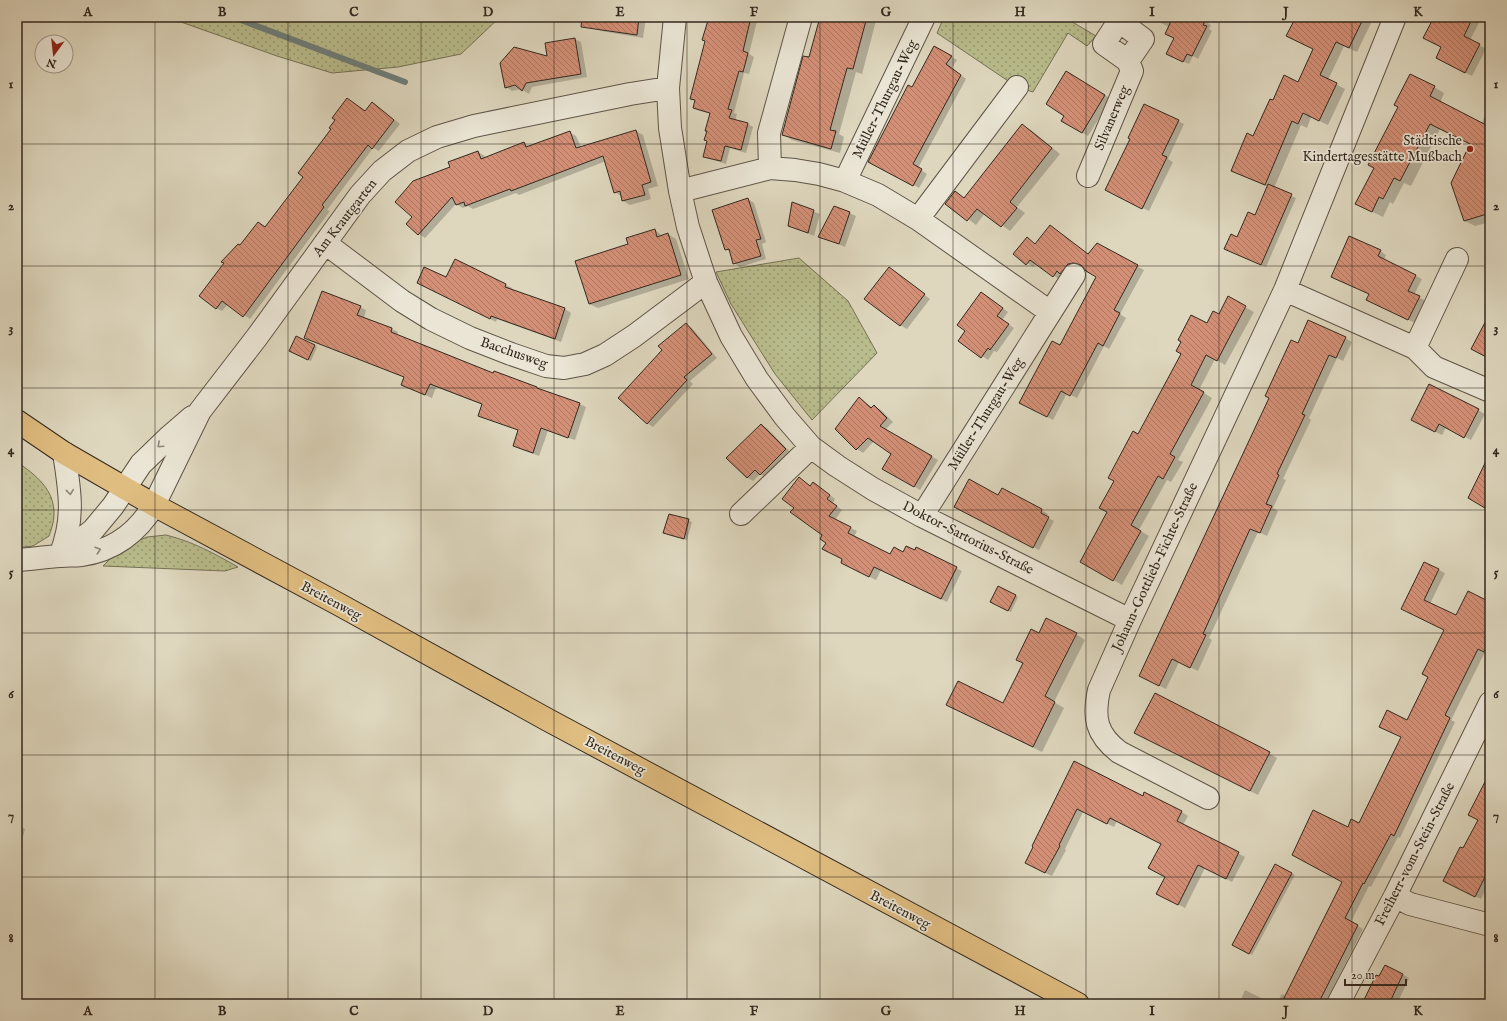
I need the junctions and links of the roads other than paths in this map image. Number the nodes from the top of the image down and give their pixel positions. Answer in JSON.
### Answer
{"nodes":[{"id":1,"x":674,"y":17,"type":"edge"},
{"id":2,"x":801,"y":17,"type":"edge"},
{"id":3,"x":924,"y":17,"type":"edge"},
{"id":4,"x":1395,"y":17,"type":"edge"},
{"id":5,"x":1119,"y":19,"type":"edge"},
{"id":6,"x":1017,"y":87,"type":"dead end"},
{"id":7,"x":668,"y":88,"type":"junction"},
{"id":8,"x":770,"y":168,"type":"junction"},
{"id":9,"x":1088,"y":176,"type":"dead end"},
{"id":10,"x":845,"y":181,"type":"junction"},
{"id":11,"x":680,"y":191,"type":"junction"},
{"id":12,"x":918,"y":218,"type":"junction"},
{"id":13,"x":325,"y":243,"type":"junction"},
{"id":14,"x":1457,"y":259,"type":"dead end"},
{"id":15,"x":1074,"y":275,"type":"dead end"},
{"id":16,"x":706,"y":282,"type":"junction"},
{"id":17,"x":1285,"y":290,"type":"junction"},
{"id":18,"x":1050,"y":312,"type":"junction"},
{"id":19,"x":1415,"y":348,"type":"junction"},
{"id":20,"x":1490,"y":391,"type":"edge"},
{"id":21,"x":200,"y":411,"type":"junction"},
{"id":22,"x":17,"y":420,"type":"edge"},
{"id":23,"x":811,"y":447,"type":"junction"},
{"id":24,"x":64,"y":453,"type":"junction"},
{"id":25,"x":125,"y":489,"type":"junction"},
{"id":26,"x":154,"y":505,"type":"junction"},
{"id":27,"x":741,"y":514,"type":"dead end"},
{"id":28,"x":922,"y":516,"type":"junction"},
{"id":29,"x":60,"y":556,"type":"junction"},
{"id":30,"x":17,"y":560,"type":"edge"},
{"id":31,"x":1130,"y":620,"type":"junction"},
{"id":32,"x":1490,"y":703,"type":"edge"},
{"id":33,"x":1208,"y":798,"type":"dead end"},
{"id":34,"x":1395,"y":896,"type":"junction"},
{"id":35,"x":1490,"y":925,"type":"edge"},
{"id":36,"x":1078,"y":1004,"type":"edge"},
{"id":37,"x":1338,"y":1004,"type":"edge"}],
"edges":[{"from":1,"to":7,"type":"street","name":"Doktor-Sartorius-Straße"},
{"from":2,"to":8,"type":"street"},
{"from":3,"to":10,"type":"street","name":"Müller-Thurgau-Weg"},
{"from":4,"to":17,"type":"street","name":"Johann-Gottlieb-Fichte-Straße"},
{"from":5,"to":9,"type":"street","name":"Silvanerweg"},
{"from":6,"to":12,"type":"street"},
{"from":7,"to":11,"type":"street","name":"Doktor-Sartorius-Straße"},
{"from":7,"to":13,"type":"street","name":"Am Krautgarten"},
{"from":8,"to":10,"type":"street"},
{"from":8,"to":11,"type":"street"},
{"from":10,"to":12,"type":"street"},
{"from":11,"to":16,"type":"street","name":"Doktor-Sartorius-Straße"},
{"from":12,"to":18,"type":"street"},
{"from":13,"to":16,"type":"street","name":"Bacchusweg"},
{"from":13,"to":21,"type":"street","name":"Am Krautgarten"},
{"from":14,"to":19,"type":"street"},
{"from":15,"to":18,"type":"street","name":"Müller-Thurgau-Weg"},
{"from":16,"to":23,"type":"street","name":"Doktor-Sartorius-Straße"},
{"from":17,"to":19,"type":"street"},
{"from":17,"to":31,"type":"street","name":"Johann-Gottlieb-Fichte-Straße"},
{"from":18,"to":28,"type":"street","name":"Müller-Thurgau-Weg"},
{"from":19,"to":20,"type":"street"},
{"from":21,"to":25,"type":"street","name":"Am Krautgarten","one_way":true},
{"from":21,"to":26,"type":"street","name":"Am Krautgarten"},
{"from":22,"to":24,"type":"main road","name":"Breitenweg"},
{"from":23,"to":27,"type":"street"},
{"from":23,"to":28,"type":"street","name":"Doktor-Sartorius-Straße"},
{"from":24,"to":25,"type":"main road","name":"Breitenweg"},
{"from":24,"to":29,"type":"street","one_way":true},
{"from":25,"to":26,"type":"main road","name":"Breitenweg"},
{"from":25,"to":29,"type":"street"},
{"from":29,"to":26,"type":"street","one_way":true},
{"from":26,"to":36,"type":"main road","name":"Breitenweg"},
{"from":28,"to":31,"type":"street","name":"Doktor-Sartorius-Straße"},
{"from":29,"to":30,"type":"street"},
{"from":31,"to":33,"type":"street","name":"Johann-Gottlieb-Fichte-Straße"},
{"from":32,"to":34,"type":"street","name":"Freiherr-vom-Stein-Straße"},
{"from":34,"to":35,"type":"street"},
{"from":34,"to":37,"type":"street","name":"Freiherr-vom-Stein-Straße"}]}
